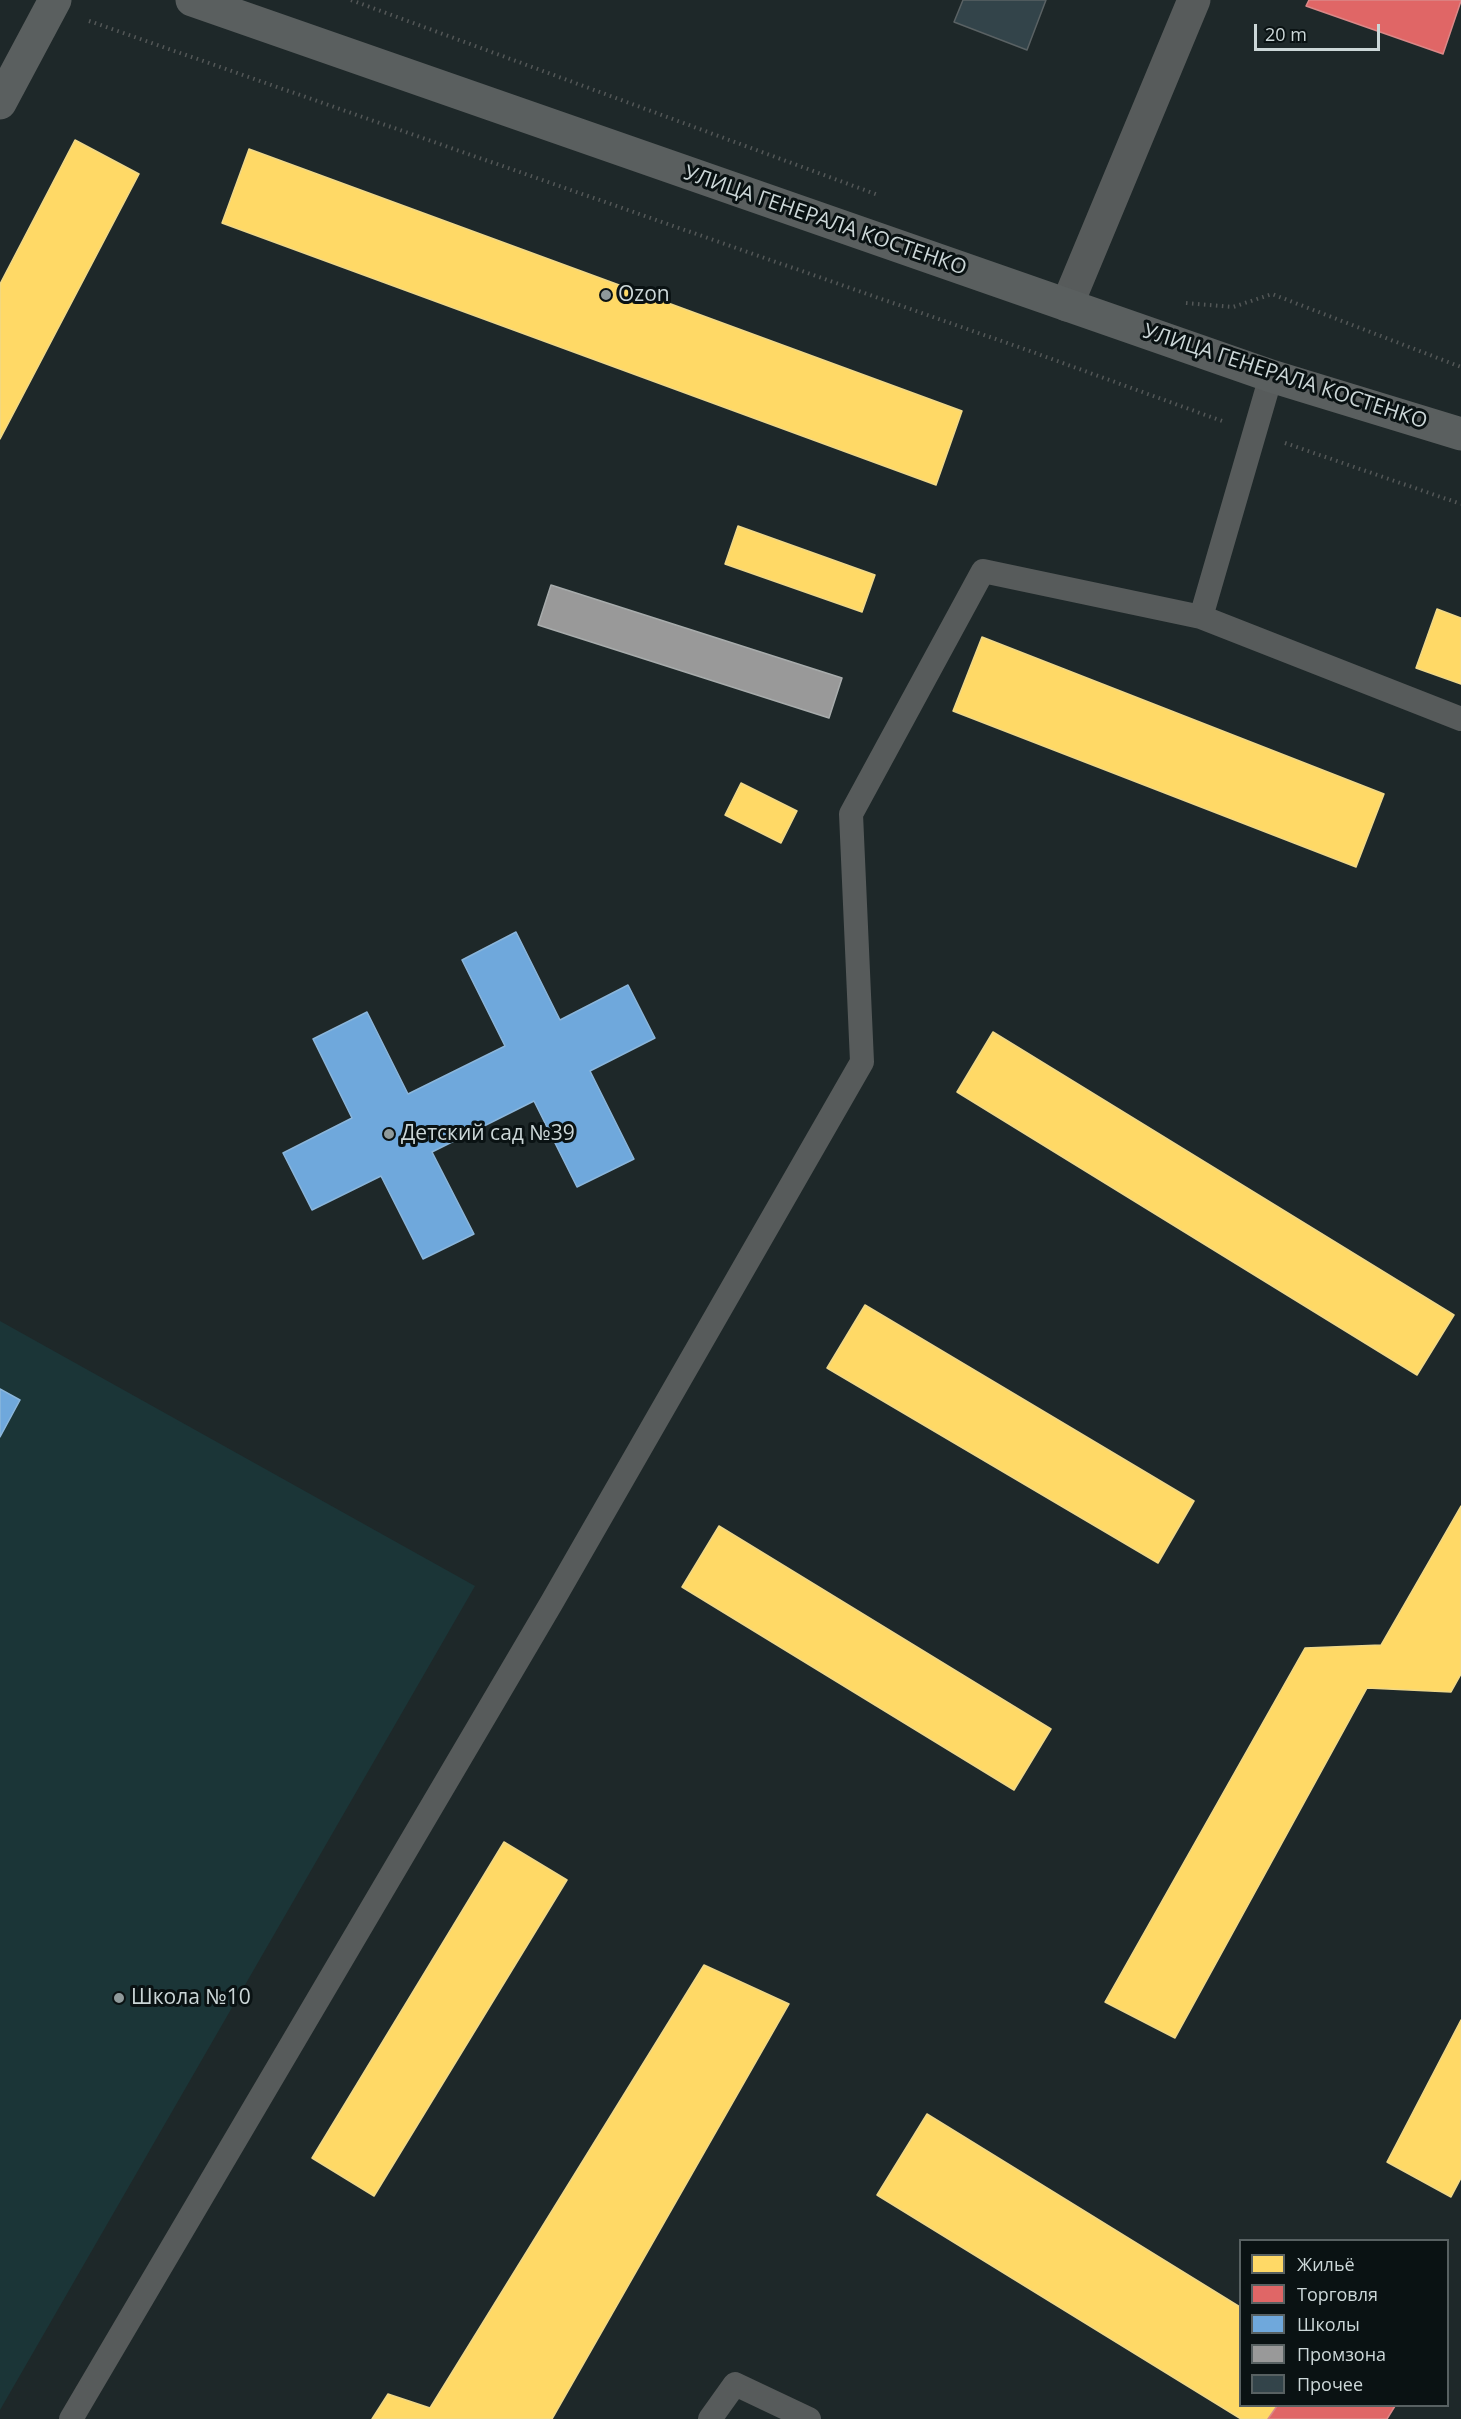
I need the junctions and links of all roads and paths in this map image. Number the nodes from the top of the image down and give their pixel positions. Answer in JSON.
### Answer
{"nodes":[{"id":1,"x":192,"y":0,"type":"edge"},
{"id":2,"x":351,"y":0,"type":"edge"},
{"id":3,"x":1194,"y":0,"type":"edge"},
{"id":4,"x":53,"y":4,"type":"edge"},
{"id":5,"x":0,"y":103,"type":"edge"},
{"id":6,"x":879,"y":195,"type":"dead end"},
{"id":7,"x":1178,"y":303,"type":"dead end"},
{"id":8,"x":1067,"y":305,"type":"junction"},
{"id":9,"x":1461,"y":367,"type":"edge"},
{"id":10,"x":1271,"y":376,"type":"junction"},
{"id":11,"x":1253,"y":432,"type":"junction"},
{"id":12,"x":1461,"y":434,"type":"edge"},
{"id":13,"x":1461,"y":504,"type":"edge"},
{"id":14,"x":1201,"y":617,"type":"junction"},
{"id":15,"x":1461,"y":719,"type":"edge"},
{"id":16,"x":70,"y":2419,"type":"edge"},
{"id":17,"x":710,"y":2419,"type":"edge"},
{"id":18,"x":809,"y":2419,"type":"edge"}],
"edges":[{"from":1,"to":8,"type":"main road","name":"УЛИЦА ГЕНЕРАЛА КОСТЕНКО"},
{"from":2,"to":6,"type":"path"},
{"from":3,"to":8,"type":"street"},
{"from":4,"to":5,"type":"main road"},
{"from":4,"to":11,"type":"path"},
{"from":7,"to":9,"type":"path"},
{"from":8,"to":10,"type":"main road","name":"УЛИЦА ГЕНЕРАЛА КОСТЕНКО"},
{"from":10,"to":11,"type":"lane"},
{"from":10,"to":12,"type":"main road","name":"УЛИЦА ГЕНЕРАЛА КОСТЕНКО"},
{"from":11,"to":13,"type":"path"},
{"from":11,"to":14,"type":"lane"},
{"from":14,"to":15,"type":"lane"},
{"from":14,"to":16,"type":"lane"},
{"from":17,"to":18,"type":"lane"}]}
